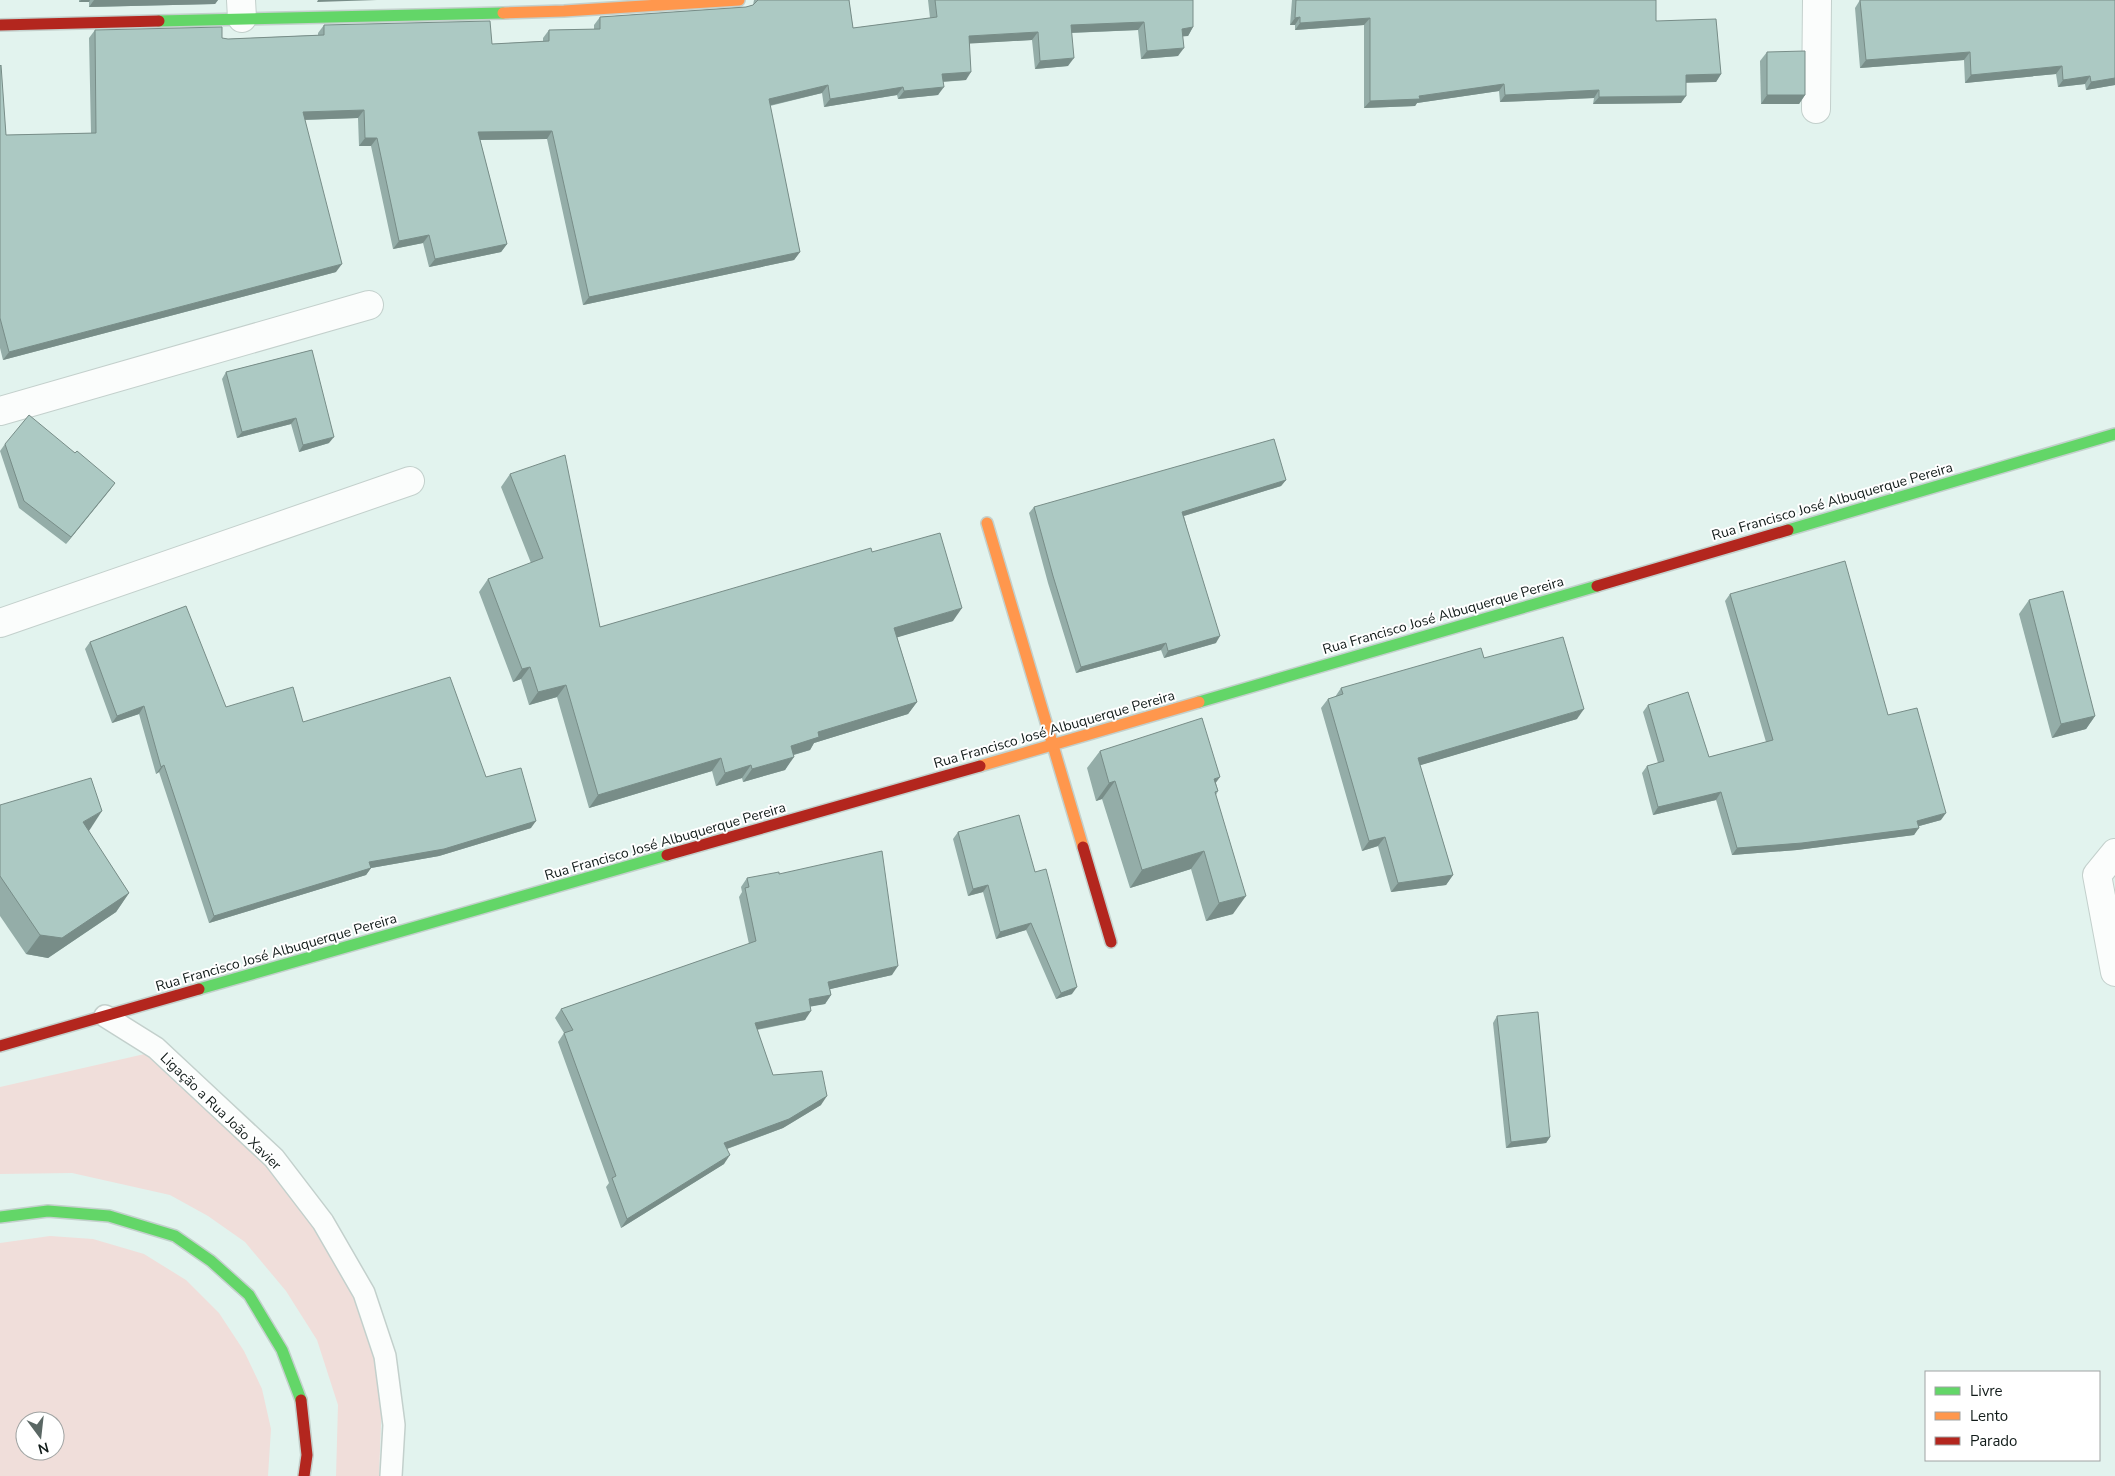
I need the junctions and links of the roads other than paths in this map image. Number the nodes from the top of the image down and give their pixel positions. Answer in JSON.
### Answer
{"nodes":[{"id":1,"x":739,"y":0,"type":"edge"},
{"id":2,"x":1817,"y":0,"type":"edge"},
{"id":3,"x":564,"y":5,"type":"edge"},
{"id":4,"x":242,"y":9,"type":"edge"},
{"id":5,"x":0,"y":26,"type":"edge"},
{"id":6,"x":1816,"y":109,"type":"dead end"},
{"id":7,"x":370,"y":305,"type":"dead end"},
{"id":8,"x":0,"y":411,"type":"edge"},
{"id":9,"x":2115,"y":434,"type":"edge"},
{"id":10,"x":410,"y":481,"type":"dead end"},
{"id":11,"x":987,"y":524,"type":"dead end"},
{"id":12,"x":0,"y":623,"type":"edge"},
{"id":13,"x":1053,"y":745,"type":"junction"},
{"id":14,"x":2115,"y":853,"type":"edge"},
{"id":15,"x":1111,"y":942,"type":"dead end"},
{"id":16,"x":2115,"y":972,"type":"edge"},
{"id":17,"x":105,"y":1016,"type":"junction"},
{"id":18,"x":0,"y":1046,"type":"edge"},
{"id":19,"x":0,"y":1217,"type":"edge"},
{"id":20,"x":304,"y":1476,"type":"edge"},
{"id":21,"x":391,"y":1476,"type":"edge"}],
"edges":[{"from":1,"to":3,"type":"main road"},
{"from":2,"to":6,"type":"street"},
{"from":3,"to":4,"type":"main road"},
{"from":4,"to":5,"type":"main road"},
{"from":7,"to":8,"type":"street"},
{"from":9,"to":13,"type":"main road","name":"Rua Francisco José Albuquerque Pereira"},
{"from":10,"to":12,"type":"street"},
{"from":11,"to":13,"type":"main road"},
{"from":13,"to":15,"type":"main road"},
{"from":13,"to":17,"type":"main road","name":"Rua Francisco José Albuquerque Pereira"},
{"from":14,"to":16,"type":"street"},
{"from":17,"to":18,"type":"main road","name":"Rua Francisco José Albuquerque Pereira"},
{"from":17,"to":21,"type":"lane","name":"Ligação a Rua João Xavier"},
{"from":19,"to":20,"type":"main road"}]}
